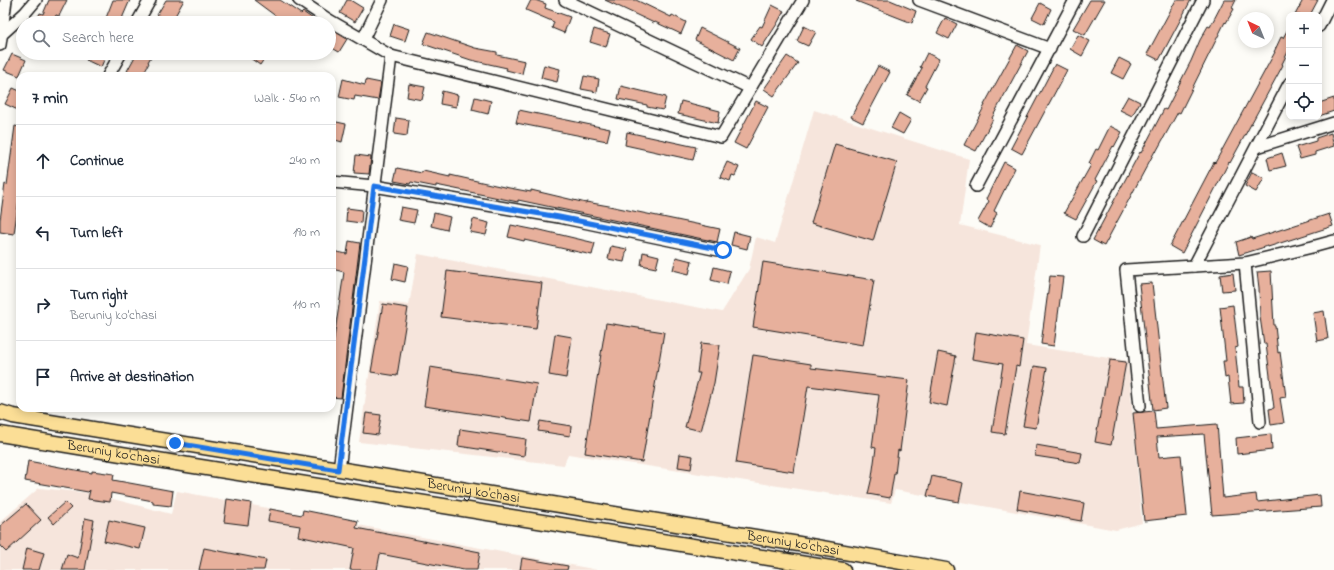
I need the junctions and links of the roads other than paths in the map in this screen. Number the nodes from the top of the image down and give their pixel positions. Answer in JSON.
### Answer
{"nodes":[{"id":1,"x":6,"y":0,"type":"edge"},
{"id":2,"x":36,"y":0,"type":"edge"},
{"id":3,"x":300,"y":0,"type":"edge"},
{"id":4,"x":382,"y":0,"type":"edge"},
{"id":5,"x":565,"y":0,"type":"edge"},
{"id":6,"x":802,"y":0,"type":"edge"},
{"id":7,"x":919,"y":0,"type":"edge"},
{"id":8,"x":1075,"y":0,"type":"edge"},
{"id":9,"x":1203,"y":0,"type":"edge"},
{"id":10,"x":1332,"y":0,"type":"edge"},
{"id":11,"x":146,"y":1,"type":"edge"},
{"id":12,"x":23,"y":16,"type":"edge"},
{"id":13,"x":140,"y":16,"type":"edge"},
{"id":14,"x":323,"y":16,"type":"edge"},
{"id":15,"x":1322,"y":20,"type":"edge"},
{"id":16,"x":16,"y":23,"type":"edge"},
{"id":17,"x":336,"y":24,"type":"edge"},
{"id":18,"x":1,"y":39,"type":"edge"},
{"id":19,"x":363,"y":39,"type":"junction"},
{"id":20,"x":1050,"y":49,"type":"junction"},
{"id":21,"x":390,"y":56,"type":"junction"},
{"id":22,"x":117,"y":60,"type":"edge"},
{"id":23,"x":110,"y":72,"type":"edge"},
{"id":24,"x":750,"y":88,"type":"junction"},
{"id":25,"x":1286,"y":90,"type":"edge"},
{"id":26,"x":1334,"y":123,"type":"edge"},
{"id":27,"x":1257,"y":147,"type":"junction"},
{"id":28,"x":336,"y":182,"type":"edge"},
{"id":29,"x":374,"y":186,"type":"junction"},
{"id":30,"x":976,"y":186,"type":"dead end"},
{"id":31,"x":1083,"y":236,"type":"dead end"},
{"id":32,"x":1334,"y":240,"type":"edge"},
{"id":33,"x":723,"y":250,"type":"dead end"},
{"id":34,"x":1245,"y":263,"type":"junction"},
{"id":35,"x":1194,"y":266,"type":"junction"},
{"id":36,"x":1140,"y":406,"type":"dead end"},
{"id":37,"x":0,"y":412,"type":"edge"},
{"id":38,"x":1260,"y":422,"type":"dead end"},
{"id":39,"x":0,"y":434,"type":"edge"},
{"id":40,"x":175,"y":443,"type":"junction"},
{"id":41,"x":171,"y":463,"type":"junction"},
{"id":42,"x":338,"y":470,"type":"junction"},
{"id":43,"x":799,"y":544,"type":"junction"},
{"id":44,"x":796,"y":562,"type":"junction"},
{"id":45,"x":843,"y":570,"type":"edge"},
{"id":46,"x":946,"y":570,"type":"edge"}],
"edges":[{"from":1,"to":18,"type":"street"},
{"from":2,"to":12,"type":"street"},
{"from":3,"to":14,"type":"street"},
{"from":4,"to":19,"type":"street"},
{"from":5,"to":24,"type":"street"},
{"from":6,"to":24,"type":"street"},
{"from":7,"to":20,"type":"street"},
{"from":8,"to":20,"type":"street"},
{"from":9,"to":31,"type":"street"},
{"from":10,"to":15,"type":"street"},
{"from":11,"to":13,"type":"street"},
{"from":16,"to":18,"type":"street"},
{"from":17,"to":19,"type":"street"},
{"from":19,"to":21,"type":"street"},
{"from":20,"to":30,"type":"street"},
{"from":21,"to":24,"type":"street"},
{"from":21,"to":29,"type":"street"},
{"from":22,"to":23,"type":"street"},
{"from":25,"to":27,"type":"street"},
{"from":26,"to":27,"type":"street"},
{"from":27,"to":35,"type":"street"},
{"from":28,"to":29,"type":"street"},
{"from":29,"to":33,"type":"street"},
{"from":29,"to":42,"type":"street"},
{"from":32,"to":34,"type":"street"},
{"from":34,"to":35,"type":"street"},
{"from":34,"to":38,"type":"street"},
{"from":35,"to":36,"type":"street"},
{"from":37,"to":40,"type":"main road","name":"Beruniy ko'chasi"},
{"from":39,"to":41,"type":"main road","name":"Beruniy ko'chasi"},
{"from":40,"to":41,"type":"main road"},
{"from":40,"to":42,"type":"main road","name":"Beruniy ko'chasi"},
{"from":41,"to":44,"type":"main road","name":"Beruniy ko'chasi"},
{"from":42,"to":43,"type":"main road","name":"Beruniy ko'chasi"},
{"from":43,"to":44,"type":"main road"},
{"from":43,"to":46,"type":"main road","name":"Beruniy ko'chasi"},
{"from":44,"to":45,"type":"main road","name":"Beruniy ko'chasi"}]}
